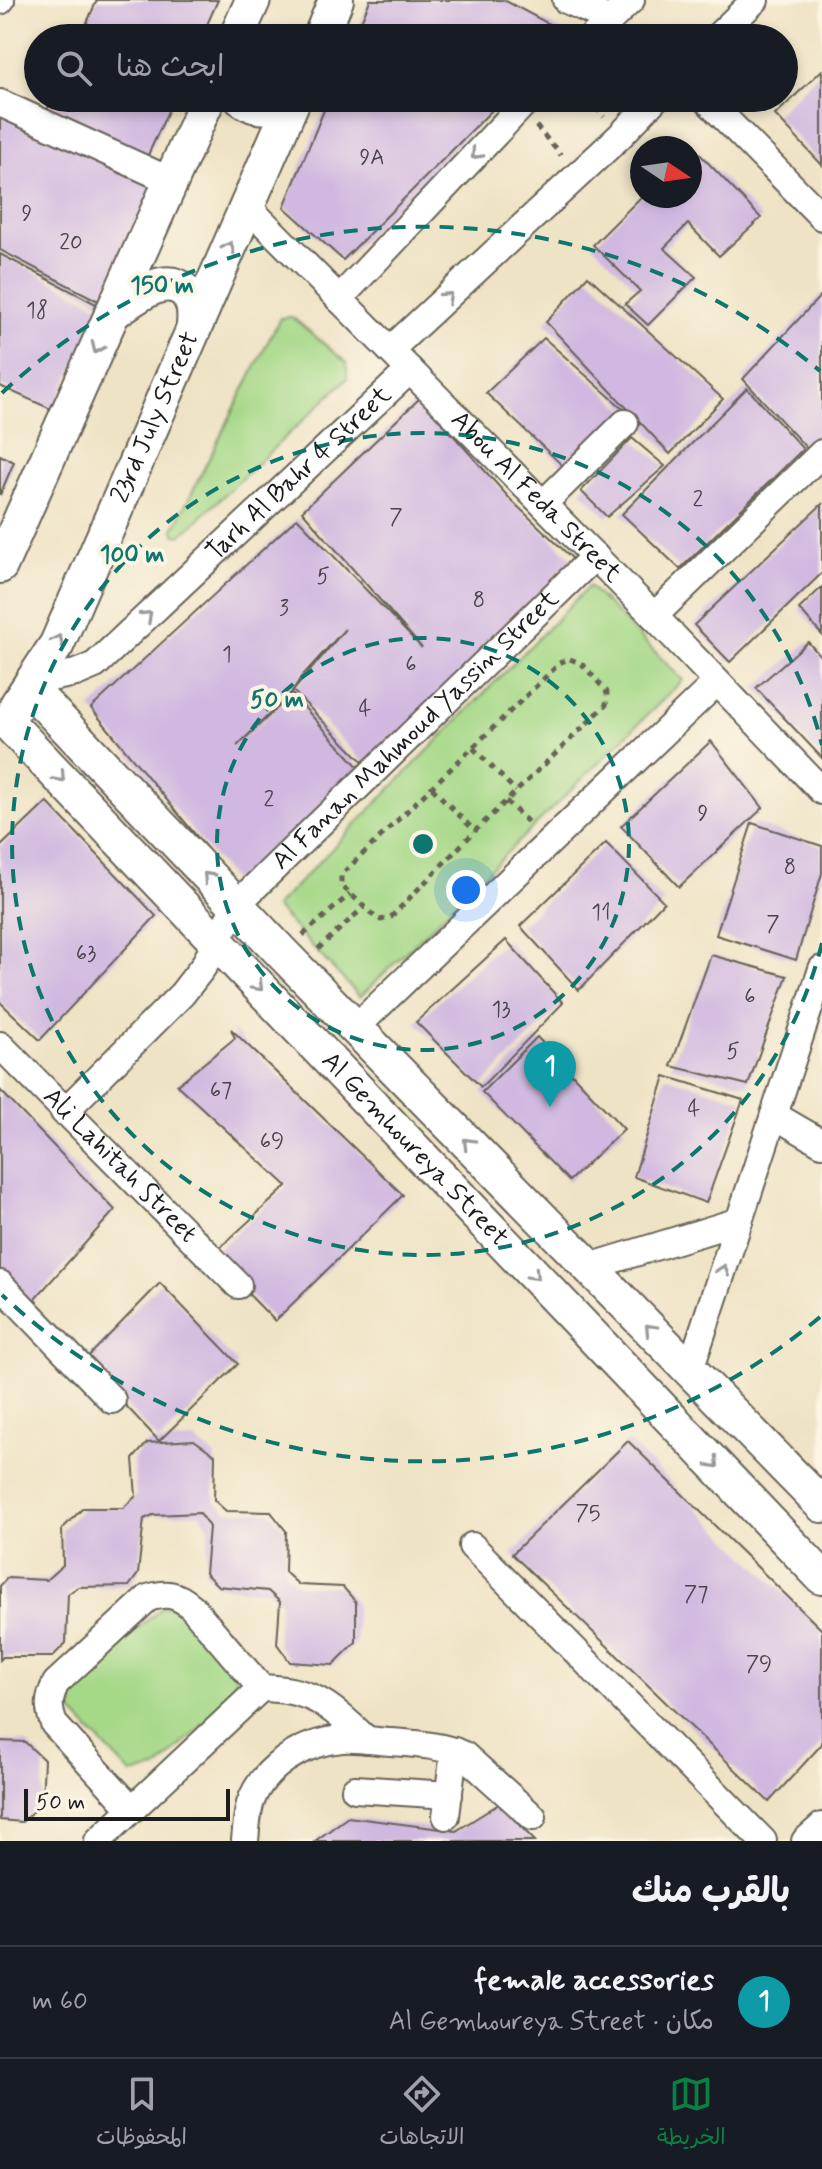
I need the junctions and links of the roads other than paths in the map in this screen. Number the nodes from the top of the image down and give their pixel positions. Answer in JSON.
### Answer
{"nodes":[{"id":1,"x":253,"y":0,"type":"edge"},
{"id":2,"x":336,"y":0,"type":"edge"},
{"id":3,"x":566,"y":0,"type":"edge"},
{"id":4,"x":631,"y":0,"type":"edge"},
{"id":5,"x":755,"y":0,"type":"edge"},
{"id":6,"x":242,"y":24,"type":"edge"},
{"id":7,"x":326,"y":24,"type":"edge"},
{"id":8,"x":595,"y":24,"type":"edge"},
{"id":9,"x":606,"y":24,"type":"edge"},
{"id":10,"x":730,"y":24,"type":"edge"},
{"id":11,"x":0,"y":103,"type":"edge"},
{"id":12,"x":202,"y":112,"type":"edge"},
{"id":13,"x":288,"y":112,"type":"edge"},
{"id":14,"x":516,"y":112,"type":"edge"},
{"id":15,"x":642,"y":112,"type":"edge"},
{"id":16,"x":719,"y":112,"type":"edge"},
{"id":17,"x":171,"y":181,"type":"junction"},
{"id":18,"x":247,"y":206,"type":"junction"},
{"id":19,"x":822,"y":217,"type":"edge"},
{"id":20,"x":339,"y":299,"type":"junction"},
{"id":21,"x":112,"y":313,"type":"junction"},
{"id":22,"x":194,"y":326,"type":"junction"},
{"id":23,"x":390,"y":350,"type":"junction"},
{"id":24,"x":410,"y":370,"type":"junction"},
{"id":25,"x":625,"y":423,"type":"dead end"},
{"id":26,"x":822,"y":453,"type":"edge"},
{"id":27,"x":543,"y":504,"type":"junction"},
{"id":28,"x":595,"y":556,"type":"junction"},
{"id":29,"x":0,"y":566,"type":"edge"},
{"id":30,"x":654,"y":616,"type":"junction"},
{"id":31,"x":717,"y":682,"type":"junction"},
{"id":32,"x":32,"y":685,"type":"junction"},
{"id":33,"x":3,"y":724,"type":"edge"},
{"id":34,"x":822,"y":791,"type":"edge"},
{"id":35,"x":236,"y":905,"type":"junction"},
{"id":36,"x":216,"y":942,"type":"junction"},
{"id":37,"x":822,"y":969,"type":"edge"},
{"id":38,"x":355,"y":1028,"type":"junction"},
{"id":39,"x":0,"y":1045,"type":"edge"},
{"id":40,"x":64,"y":1112,"type":"junction"},
{"id":41,"x":774,"y":1115,"type":"junction"},
{"id":42,"x":822,"y":1143,"type":"edge"},
{"id":43,"x":739,"y":1221,"type":"junction"},
{"id":44,"x":589,"y":1267,"type":"junction"},
{"id":45,"x":0,"y":1284,"type":"edge"},
{"id":46,"x":238,"y":1285,"type":"dead end"},
{"id":47,"x":690,"y":1370,"type":"junction"},
{"id":48,"x":112,"y":1400,"type":"dead end"},
{"id":49,"x":822,"y":1505,"type":"edge"},
{"id":50,"x":472,"y":1546,"type":"dead end"},
{"id":51,"x":822,"y":1577,"type":"edge"},
{"id":52,"x":261,"y":1688,"type":"junction"},
{"id":53,"x":367,"y":1740,"type":"junction"},
{"id":54,"x":454,"y":1751,"type":"junction"},
{"id":55,"x":355,"y":1789,"type":"dead end"},
{"id":56,"x":132,"y":1809,"type":"junction"},
{"id":57,"x":533,"y":1817,"type":"dead end"},
{"id":58,"x":822,"y":1826,"type":"edge"},
{"id":59,"x":98,"y":1841,"type":"edge"},
{"id":60,"x":245,"y":1841,"type":"edge"},
{"id":61,"x":763,"y":1841,"type":"edge"},
{"id":62,"x":805,"y":1841,"type":"edge"}],
"edges":[{"from":1,"to":6,"type":"main road"},
{"from":2,"to":7,"type":"main road"},
{"from":3,"to":8,"type":"street"},
{"from":4,"to":9,"type":"street"},
{"from":5,"to":10,"type":"street"},
{"from":11,"to":17,"type":"street"},
{"from":12,"to":17,"type":"main road"},
{"from":13,"to":18,"type":"main road","name":"23rd July Street"},
{"from":14,"to":20,"type":"street","one_way":true},
{"from":23,"to":15,"type":"street","name":"Tarh Al Bahr 4 Street","one_way":true},
{"from":16,"to":19,"type":"street"},
{"from":17,"to":21,"type":"main road"},
{"from":18,"to":20,"type":"street","name":"Abou Al Feda Street"},
{"from":22,"to":18,"type":"main road","name":"23rd July Street","one_way":true},
{"from":20,"to":23,"type":"street","name":"Abou Al Feda Street"},
{"from":21,"to":22,"type":"main road"},
{"from":21,"to":29,"type":"main road","one_way":true},
{"from":32,"to":22,"type":"main road","name":"23rd July Street","one_way":true},
{"from":23,"to":24,"type":"street","name":"Abou Al Feda Street"},
{"from":24,"to":27,"type":"street","name":"Abou Al Feda Street"},
{"from":32,"to":24,"type":"street","name":"Tarh Al Bahr 4 Street","one_way":true},
{"from":25,"to":27,"type":"street"},
{"from":26,"to":30,"type":"street"},
{"from":27,"to":28,"type":"street","name":"Abou Al Feda Street"},
{"from":28,"to":30,"type":"street","name":"Abou Al Feda Street"},
{"from":28,"to":35,"type":"street","name":"Al Fanan Mahmoud Yassin Street"},
{"from":30,"to":31,"type":"street","name":"Abou Al Feda Street"},
{"from":31,"to":34,"type":"street","name":"Abou Al Feda Street"},
{"from":31,"to":38,"type":"street"},
{"from":32,"to":33,"type":"main road","name":"23rd July Street"},
{"from":35,"to":32,"type":"main road","name":"Al Gemhoureya Street","one_way":true},
{"from":33,"to":36,"type":"main road","name":"Al Gemhoureya Street","one_way":true},
{"from":35,"to":36,"type":"street","name":"Al Fanan Mahmoud Yassin Street"},
{"from":35,"to":38,"type":"main road","name":"Al Gemhoureya Street"},
{"from":36,"to":40,"type":"street","name":"Al Fanan Mahmoud Yassin Street"},
{"from":36,"to":51,"type":"main road","name":"Al Gemhoureya Street","one_way":true},
{"from":37,"to":41,"type":"street"},
{"from":44,"to":38,"type":"main road","name":"Al Gemhoureya Street","one_way":true},
{"from":39,"to":40,"type":"street","name":"Ali Lahitah Street"},
{"from":40,"to":46,"type":"street","name":"Ali Lahitah Street"},
{"from":41,"to":42,"type":"street"},
{"from":41,"to":43,"type":"street"},
{"from":43,"to":44,"type":"street"},
{"from":47,"to":43,"type":"street","one_way":true},
{"from":47,"to":44,"type":"main road","name":"Al Gemhoureya Street","one_way":true},
{"from":45,"to":48,"type":"street"},
{"from":47,"to":49,"type":"main road","name":"Al Gemhoureya Street"},
{"from":50,"to":61,"type":"street"},
{"from":52,"to":53,"type":"street"},
{"from":52,"to":56,"type":"street"},
{"from":52,"to":56,"type":"street"},
{"from":53,"to":54,"type":"street"},
{"from":53,"to":60,"type":"street"},
{"from":54,"to":55,"type":"street"},
{"from":54,"to":57,"type":"street"},
{"from":56,"to":59,"type":"street"},
{"from":58,"to":62,"type":"street"}]}
